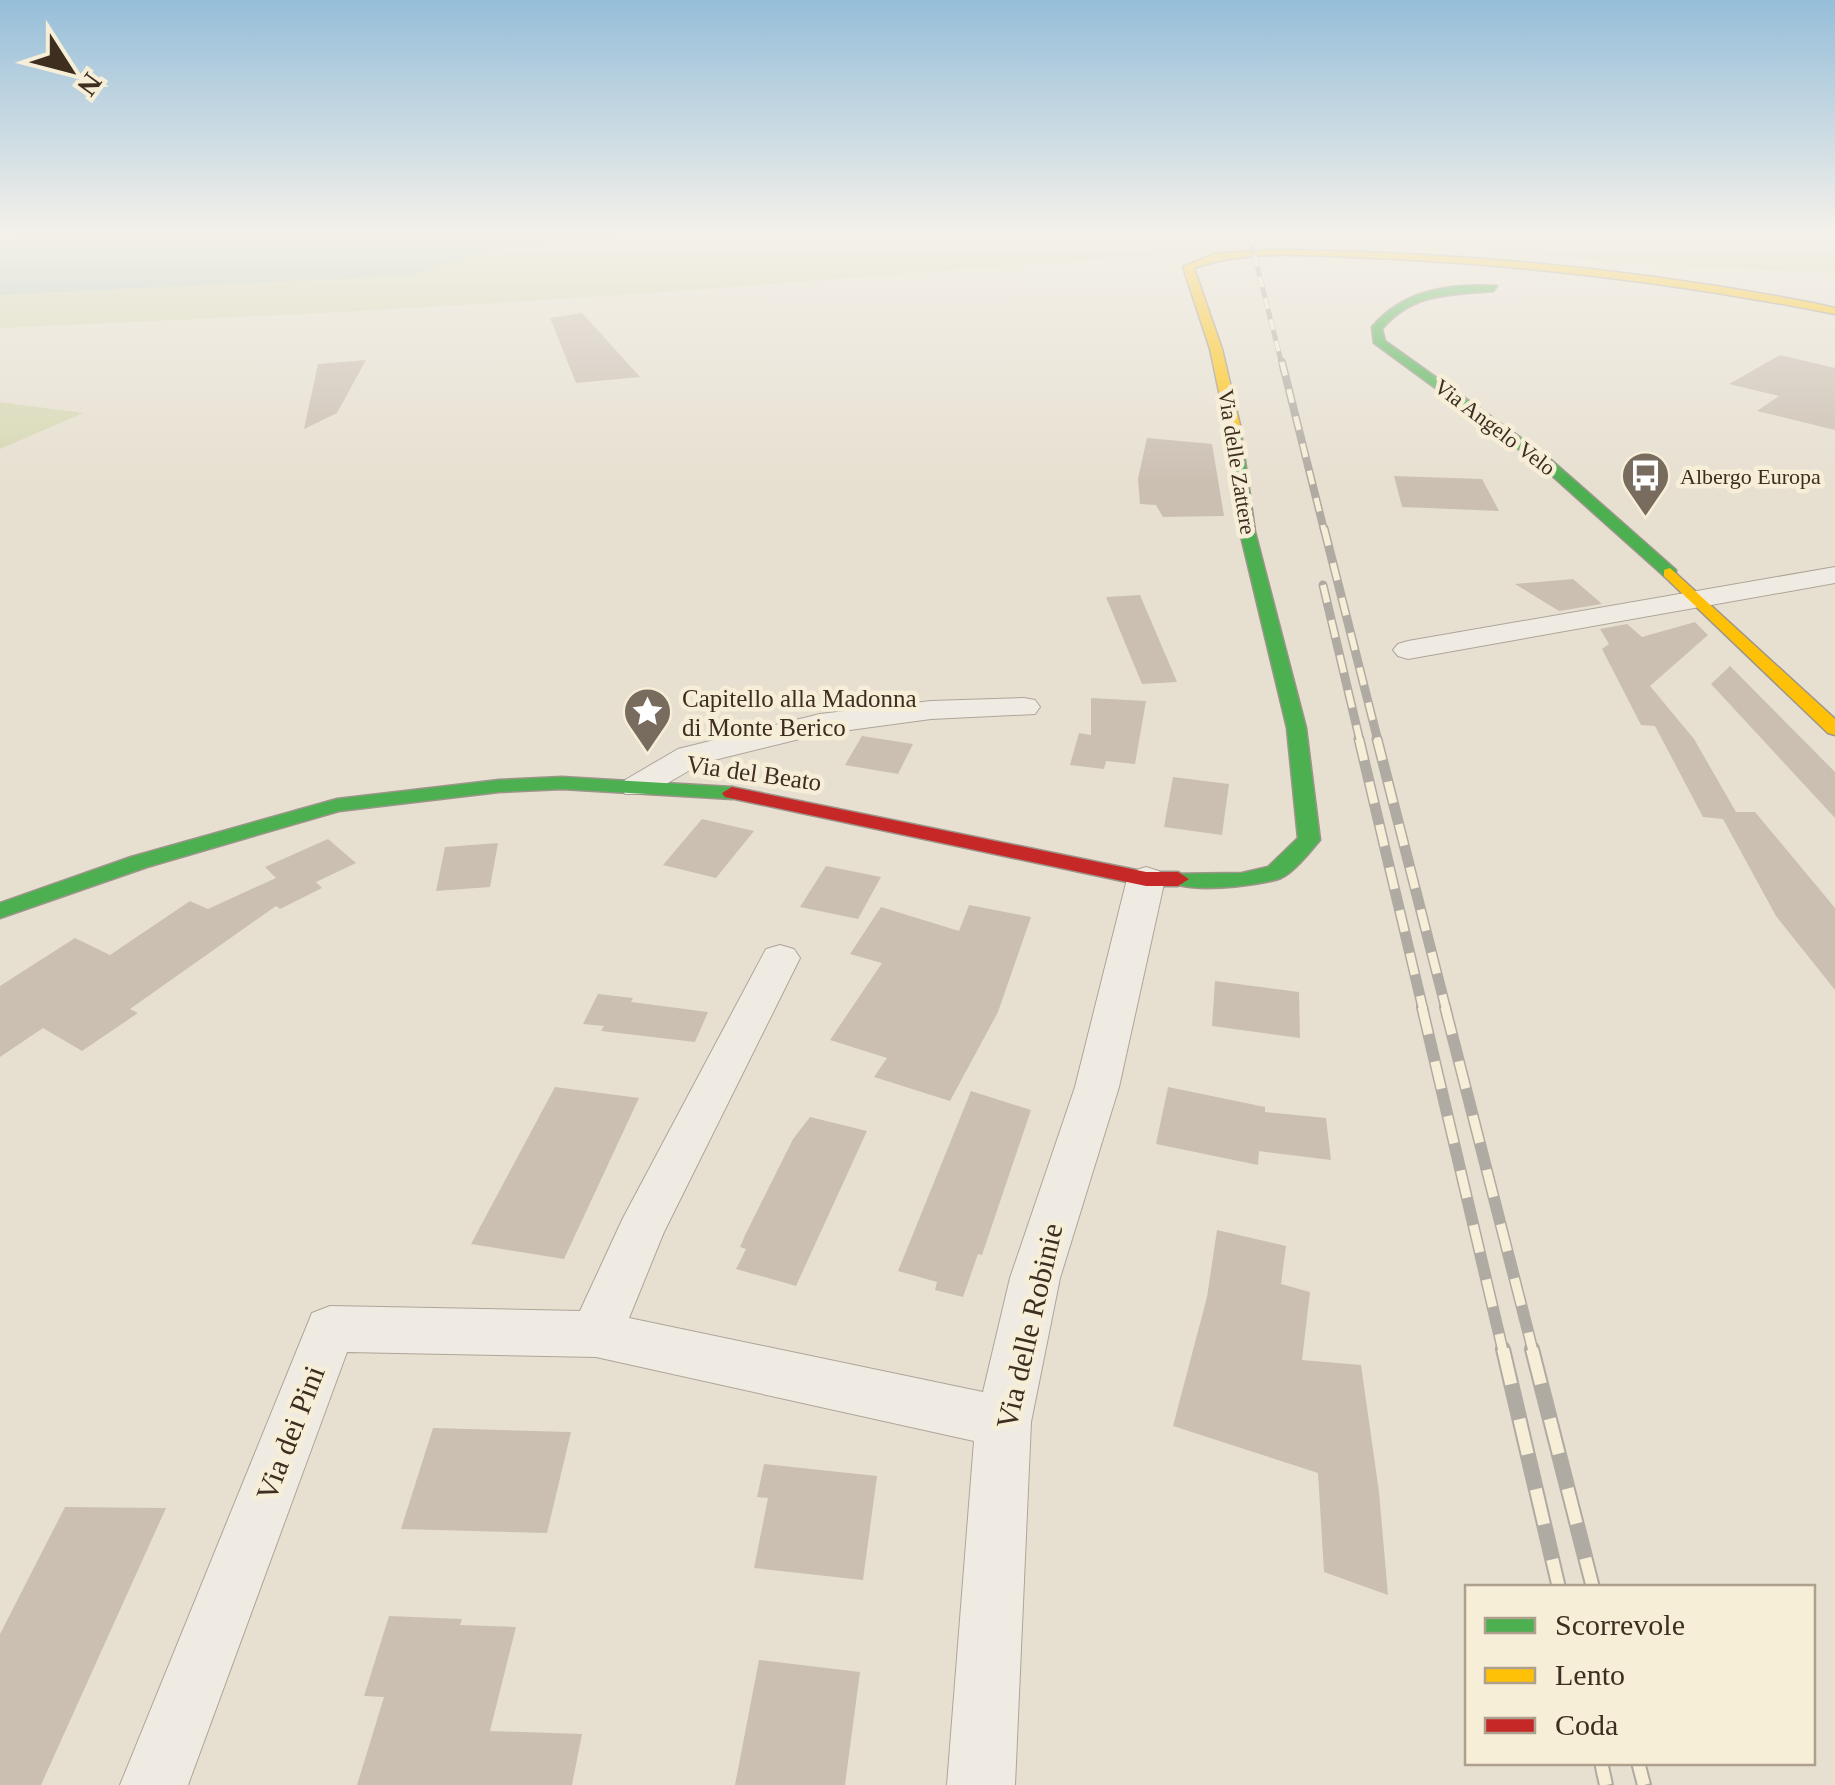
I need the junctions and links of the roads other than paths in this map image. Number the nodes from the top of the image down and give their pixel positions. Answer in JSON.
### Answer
{"nodes":[{"id":1,"x":1203,"y":317,"type":"edge"},
{"id":2,"x":1385,"y":317,"type":"edge"},
{"id":3,"x":1835,"y":574,"type":"edge"},
{"id":4,"x":1701,"y":600,"type":"junction"},
{"id":5,"x":1408,"y":650,"type":"dead end"},
{"id":6,"x":1282,"y":654,"type":"joint"},
{"id":7,"x":1024,"y":707,"type":"dead end"},
{"id":8,"x":1835,"y":729,"type":"edge"},
{"id":9,"x":636,"y":788,"type":"junction"},
{"id":10,"x":1146,"y":879,"type":"junction"},
{"id":11,"x":0,"y":911,"type":"edge"},
{"id":12,"x":780,"y":958,"type":"dead end"},
{"id":13,"x":596,"y":1334,"type":"junction"},
{"id":14,"x":1003,"y":1422,"type":"junction"},
{"id":15,"x":154,"y":1785,"type":"edge"},
{"id":16,"x":981,"y":1785,"type":"edge"}],
"edges":[{"from":1,"to":6,"type":"street","name":"Via delle Zattere"},
{"from":2,"to":4,"type":"street","name":"Via Angelo Velo"},
{"from":3,"to":4,"type":"street"},
{"from":4,"to":5,"type":"street"},
{"from":4,"to":8,"type":"street","name":"Via Angelo Velo"},
{"from":6,"to":10,"type":"street","name":"Via del Beato"},
{"from":7,"to":9,"type":"street"},
{"from":9,"to":10,"type":"street","name":"Via del Beato"},
{"from":9,"to":11,"type":"street","name":"Via del Beato"},
{"from":10,"to":14,"type":"street","name":"Via delle Robinie"},
{"from":12,"to":13,"type":"street"},
{"from":13,"to":14,"type":"street","name":"Via dei Pini"},
{"from":13,"to":15,"type":"street","name":"Via dei Pini"},
{"from":14,"to":16,"type":"street","name":"Via delle Robinie"}]}
